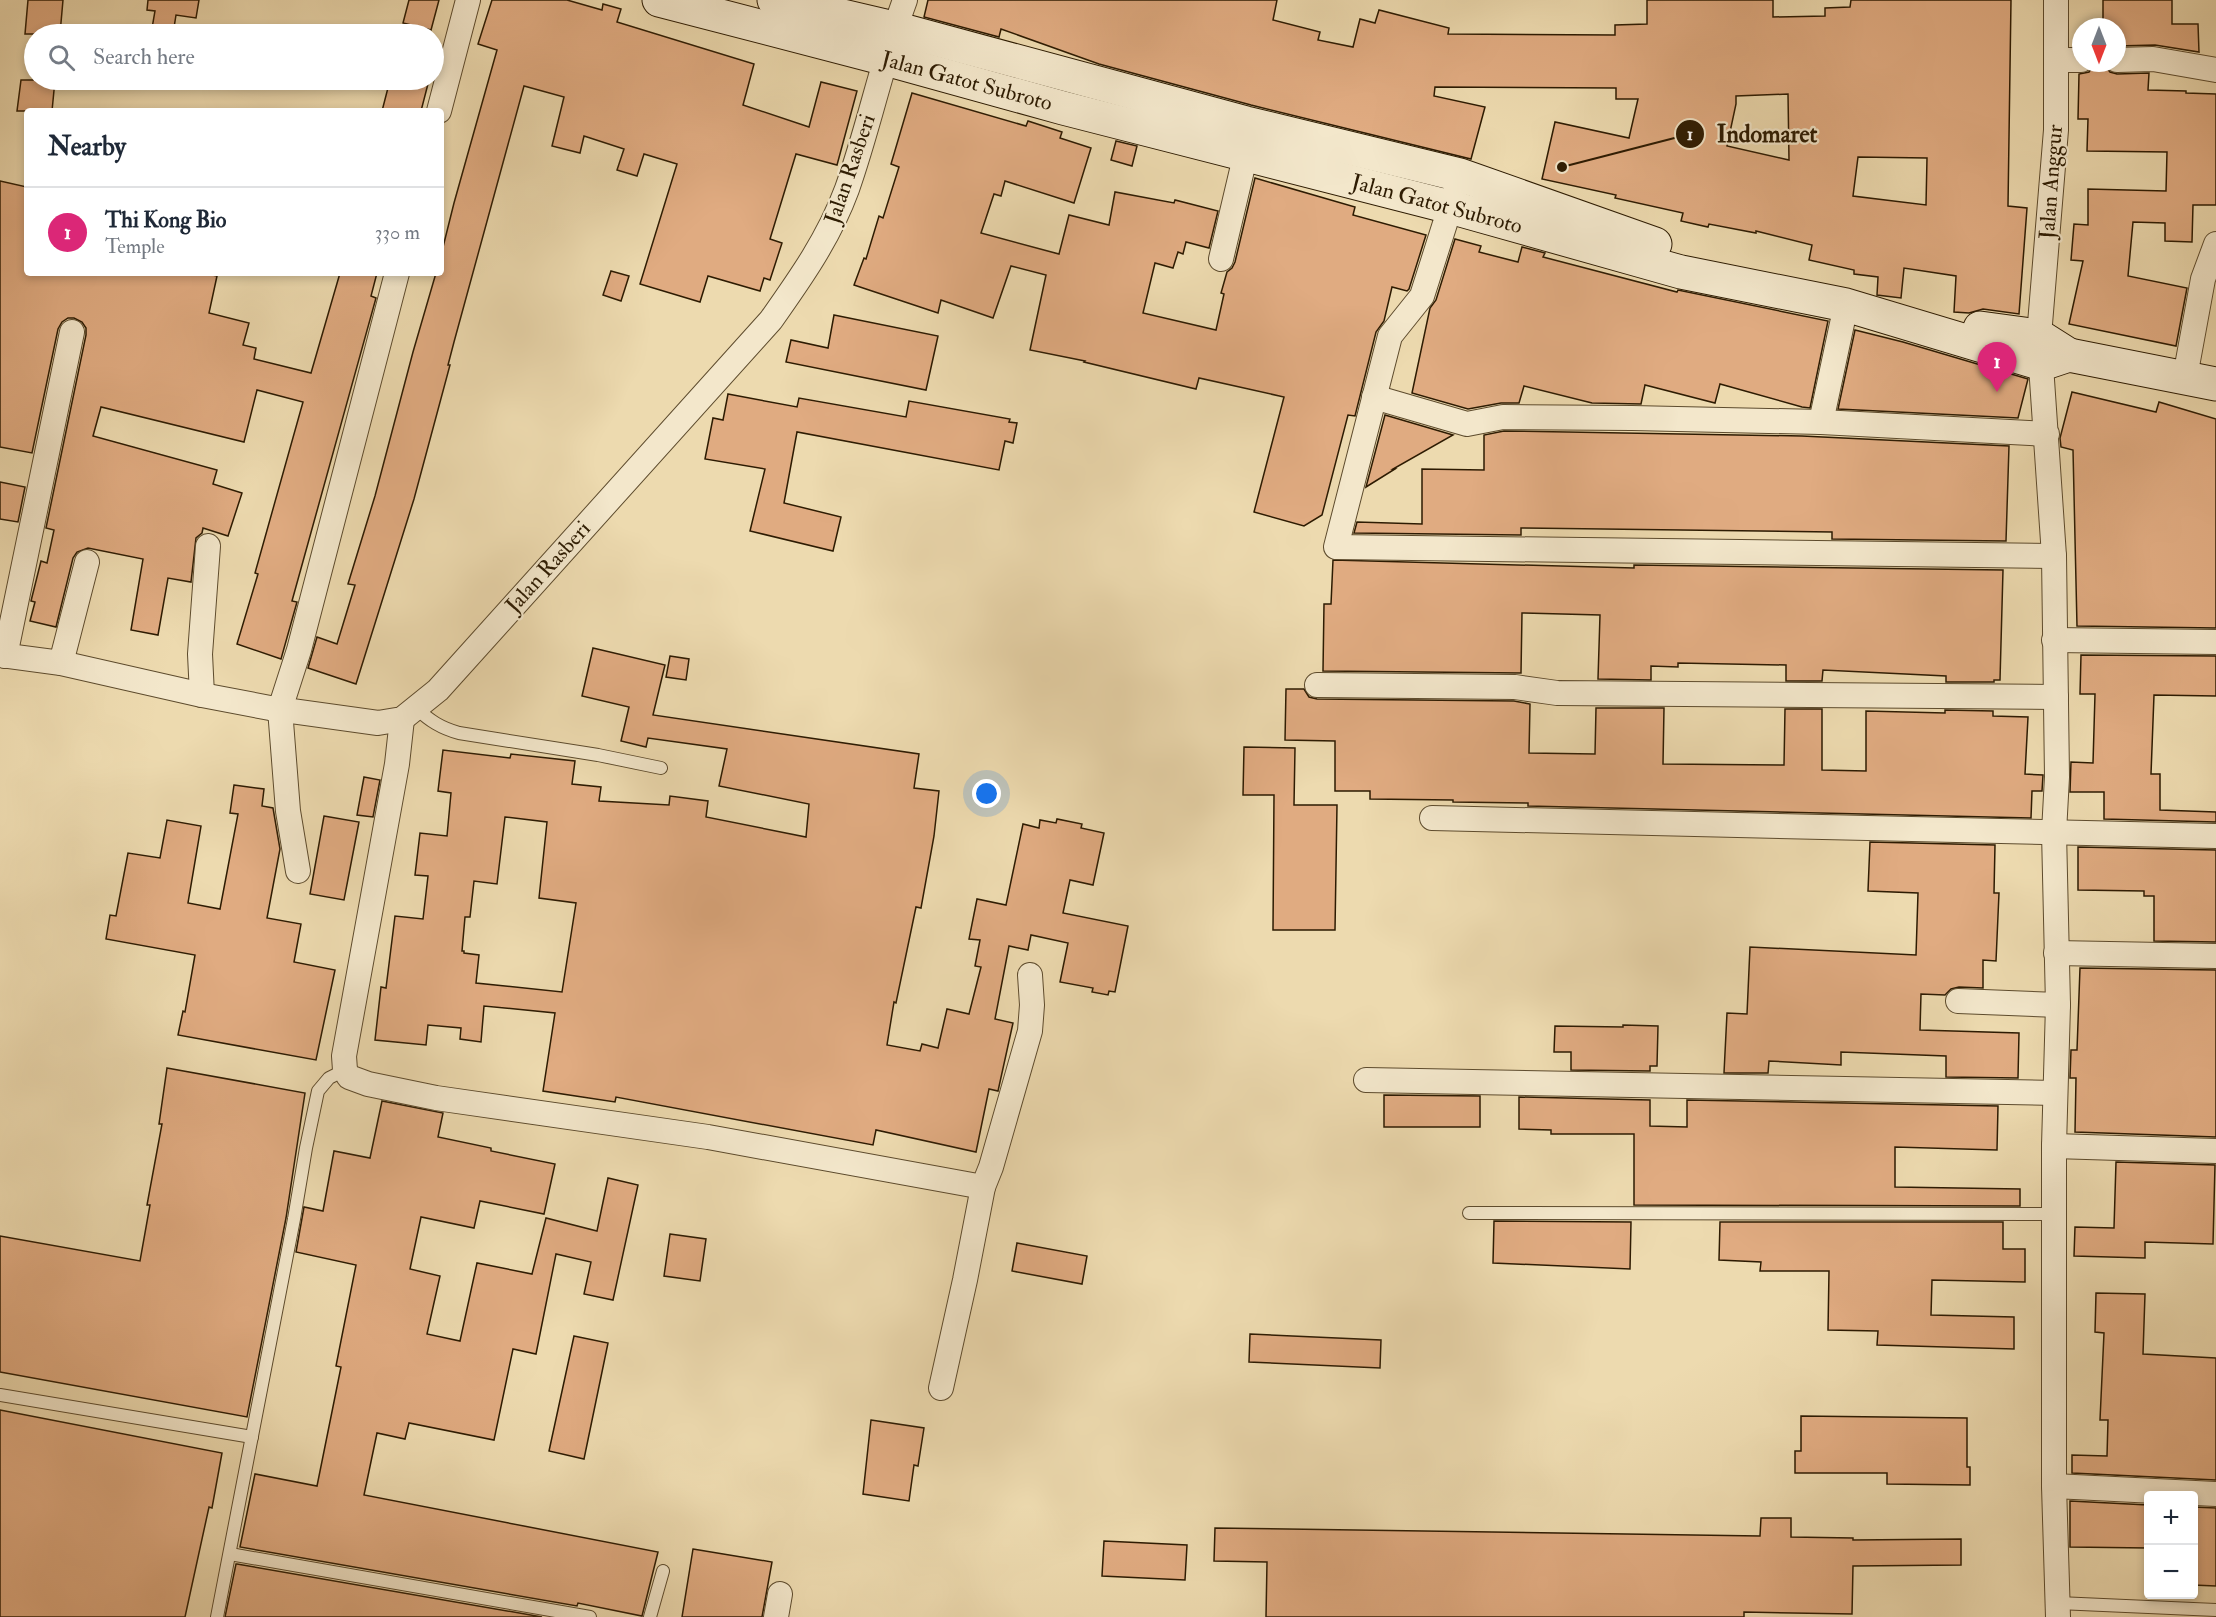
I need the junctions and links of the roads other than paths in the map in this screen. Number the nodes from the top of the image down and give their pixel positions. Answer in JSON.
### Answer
{"nodes":[{"id":1,"x":468,"y":0,"type":"edge"},
{"id":2,"x":658,"y":0,"type":"edge"},
{"id":3,"x":774,"y":0,"type":"edge"},
{"id":4,"x":2056,"y":0,"type":"edge"},
{"id":5,"x":895,"y":29,"type":"edge"},
{"id":6,"x":2056,"y":60,"type":"junction"},
{"id":7,"x":2072,"y":60,"type":"edge"},
{"id":8,"x":2126,"y":60,"type":"edge"},
{"id":9,"x":2216,"y":70,"type":"edge"},
{"id":10,"x":440,"y":108,"type":"edge"},
{"id":11,"x":1246,"y":153,"type":"junction"},
{"id":12,"x":1460,"y":175,"type":"junction"},
{"id":13,"x":1450,"y":207,"type":"junction"},
{"id":14,"x":2216,"y":244,"type":"edge"},
{"id":15,"x":1221,"y":259,"type":"dead end"},
{"id":16,"x":1683,"y":264,"type":"junction"},
{"id":17,"x":396,"y":276,"type":"edge"},
{"id":18,"x":1846,"y":305,"type":"junction"},
{"id":19,"x":72,"y":332,"type":"dead end"},
{"id":20,"x":2050,"y":352,"type":"junction"},
{"id":21,"x":2185,"y":377,"type":"junction"},
{"id":22,"x":2216,"y":384,"type":"edge"},
{"id":23,"x":1374,"y":397,"type":"junction"},
{"id":24,"x":1821,"y":422,"type":"junction"},
{"id":25,"x":2047,"y":434,"type":"junction"},
{"id":26,"x":208,"y":546,"type":"dead end"},
{"id":27,"x":2054,"y":556,"type":"junction"},
{"id":28,"x":87,"y":562,"type":"dead end"},
{"id":29,"x":2054,"y":640,"type":"junction"},
{"id":30,"x":2216,"y":642,"type":"edge"},
{"id":31,"x":2,"y":656,"type":"edge"},
{"id":32,"x":61,"y":663,"type":"junction"},
{"id":33,"x":1317,"y":685,"type":"dead end"},
{"id":34,"x":202,"y":695,"type":"junction"},
{"id":35,"x":2056,"y":697,"type":"junction"},
{"id":36,"x":280,"y":709,"type":"junction"},
{"id":37,"x":409,"y":713,"type":"junction"},
{"id":38,"x":661,"y":768,"type":"dead end"},
{"id":39,"x":1432,"y":818,"type":"dead end"},
{"id":40,"x":2054,"y":832,"type":"junction"},
{"id":41,"x":2216,"y":836,"type":"edge"},
{"id":42,"x":298,"y":871,"type":"dead end"},
{"id":43,"x":2056,"y":953,"type":"junction"},
{"id":44,"x":2216,"y":956,"type":"edge"},
{"id":45,"x":1030,"y":975,"type":"dead end"},
{"id":46,"x":1958,"y":1001,"type":"dead end"},
{"id":47,"x":2058,"y":1005,"type":"junction"},
{"id":48,"x":345,"y":1070,"type":"junction"},
{"id":49,"x":1366,"y":1080,"type":"dead end"},
{"id":50,"x":2055,"y":1093,"type":"junction"},
{"id":51,"x":2054,"y":1146,"type":"junction"},
{"id":52,"x":2216,"y":1152,"type":"edge"},
{"id":53,"x":982,"y":1187,"type":"junction"},
{"id":54,"x":1469,"y":1213,"type":"dead end"},
{"id":55,"x":2054,"y":1214,"type":"junction"},
{"id":56,"x":940,"y":1388,"type":"dead end"},
{"id":57,"x":0,"y":1395,"type":"edge"},
{"id":58,"x":252,"y":1437,"type":"junction"},
{"id":59,"x":2054,"y":1486,"type":"junction"},
{"id":60,"x":2216,"y":1494,"type":"edge"},
{"id":61,"x":230,"y":1554,"type":"junction"},
{"id":62,"x":663,"y":1570,"type":"dead end"},
{"id":63,"x":2058,"y":1610,"type":"edge"},
{"id":64,"x":2216,"y":1610,"type":"edge"},
{"id":65,"x":217,"y":1617,"type":"edge"},
{"id":66,"x":590,"y":1617,"type":"edge"},
{"id":67,"x":650,"y":1617,"type":"edge"}],
"edges":[{"from":1,"to":10,"type":"street"},
{"from":2,"to":5,"type":"main road","name":"Jalan Gatot Subroto"},
{"from":3,"to":5,"type":"main road"},
{"from":4,"to":6,"type":"street","name":"Jalan Anggur"},
{"from":5,"to":11,"type":"main road","name":"Jalan Gatot Subroto"},
{"from":5,"to":12,"type":"main road"},
{"from":5,"to":37,"type":"street","name":"Jalan Rasberi"},
{"from":6,"to":7,"type":"street"},
{"from":6,"to":20,"type":"street","name":"Jalan Anggur"},
{"from":8,"to":9,"type":"street"},
{"from":11,"to":13,"type":"main road","name":"Jalan Gatot Subroto"},
{"from":11,"to":15,"type":"street"},
{"from":12,"to":13,"type":"street"},
{"from":12,"to":16,"type":"main road"},
{"from":13,"to":16,"type":"main road","name":"Jalan Gatot Subroto"},
{"from":13,"to":23,"type":"street"},
{"from":14,"to":21,"type":"street"},
{"from":16,"to":18,"type":"main road","name":"Jalan Gatot Subroto"},
{"from":16,"to":20,"type":"main road"},
{"from":17,"to":36,"type":"street"},
{"from":18,"to":20,"type":"main road","name":"Jalan Gatot Subroto"},
{"from":18,"to":24,"type":"street"},
{"from":19,"to":31,"type":"street"},
{"from":20,"to":21,"type":"main road","name":"Jalan Gatot Subroto"},
{"from":20,"to":25,"type":"street","name":"Jalan Anggur"},
{"from":21,"to":22,"type":"main road","name":"Jalan Gatot Subroto"},
{"from":23,"to":24,"type":"street"},
{"from":23,"to":27,"type":"street"},
{"from":24,"to":25,"type":"street"},
{"from":25,"to":27,"type":"street","name":"Jalan Anggur"},
{"from":26,"to":34,"type":"street"},
{"from":27,"to":29,"type":"street","name":"Jalan Anggur"},
{"from":28,"to":32,"type":"street"},
{"from":29,"to":30,"type":"street"},
{"from":29,"to":35,"type":"street","name":"Jalan Anggur"},
{"from":31,"to":32,"type":"street"},
{"from":32,"to":34,"type":"street"},
{"from":33,"to":35,"type":"street"},
{"from":34,"to":36,"type":"street"},
{"from":35,"to":40,"type":"street","name":"Jalan Anggur"},
{"from":36,"to":37,"type":"street"},
{"from":36,"to":42,"type":"street"},
{"from":37,"to":38,"type":"lane"},
{"from":37,"to":48,"type":"street"},
{"from":39,"to":40,"type":"street"},
{"from":40,"to":41,"type":"street"},
{"from":40,"to":43,"type":"street","name":"Jalan Anggur"},
{"from":43,"to":44,"type":"street"},
{"from":43,"to":47,"type":"street","name":"Jalan Anggur"},
{"from":45,"to":53,"type":"street"},
{"from":46,"to":47,"type":"street"},
{"from":47,"to":50,"type":"street","name":"Jalan Anggur"},
{"from":48,"to":53,"type":"street"},
{"from":48,"to":58,"type":"lane"},
{"from":49,"to":50,"type":"street"},
{"from":50,"to":51,"type":"street","name":"Jalan Anggur"},
{"from":51,"to":52,"type":"street"},
{"from":51,"to":55,"type":"street","name":"Jalan Anggur"},
{"from":53,"to":56,"type":"street"},
{"from":54,"to":55,"type":"lane"},
{"from":55,"to":59,"type":"street","name":"Jalan Anggur"},
{"from":57,"to":58,"type":"lane"},
{"from":58,"to":61,"type":"lane"},
{"from":59,"to":60,"type":"street"},
{"from":59,"to":63,"type":"street","name":"Jalan Anggur"},
{"from":61,"to":65,"type":"lane"},
{"from":61,"to":66,"type":"lane"},
{"from":62,"to":67,"type":"lane"},
{"from":63,"to":64,"type":"lane"}]}
